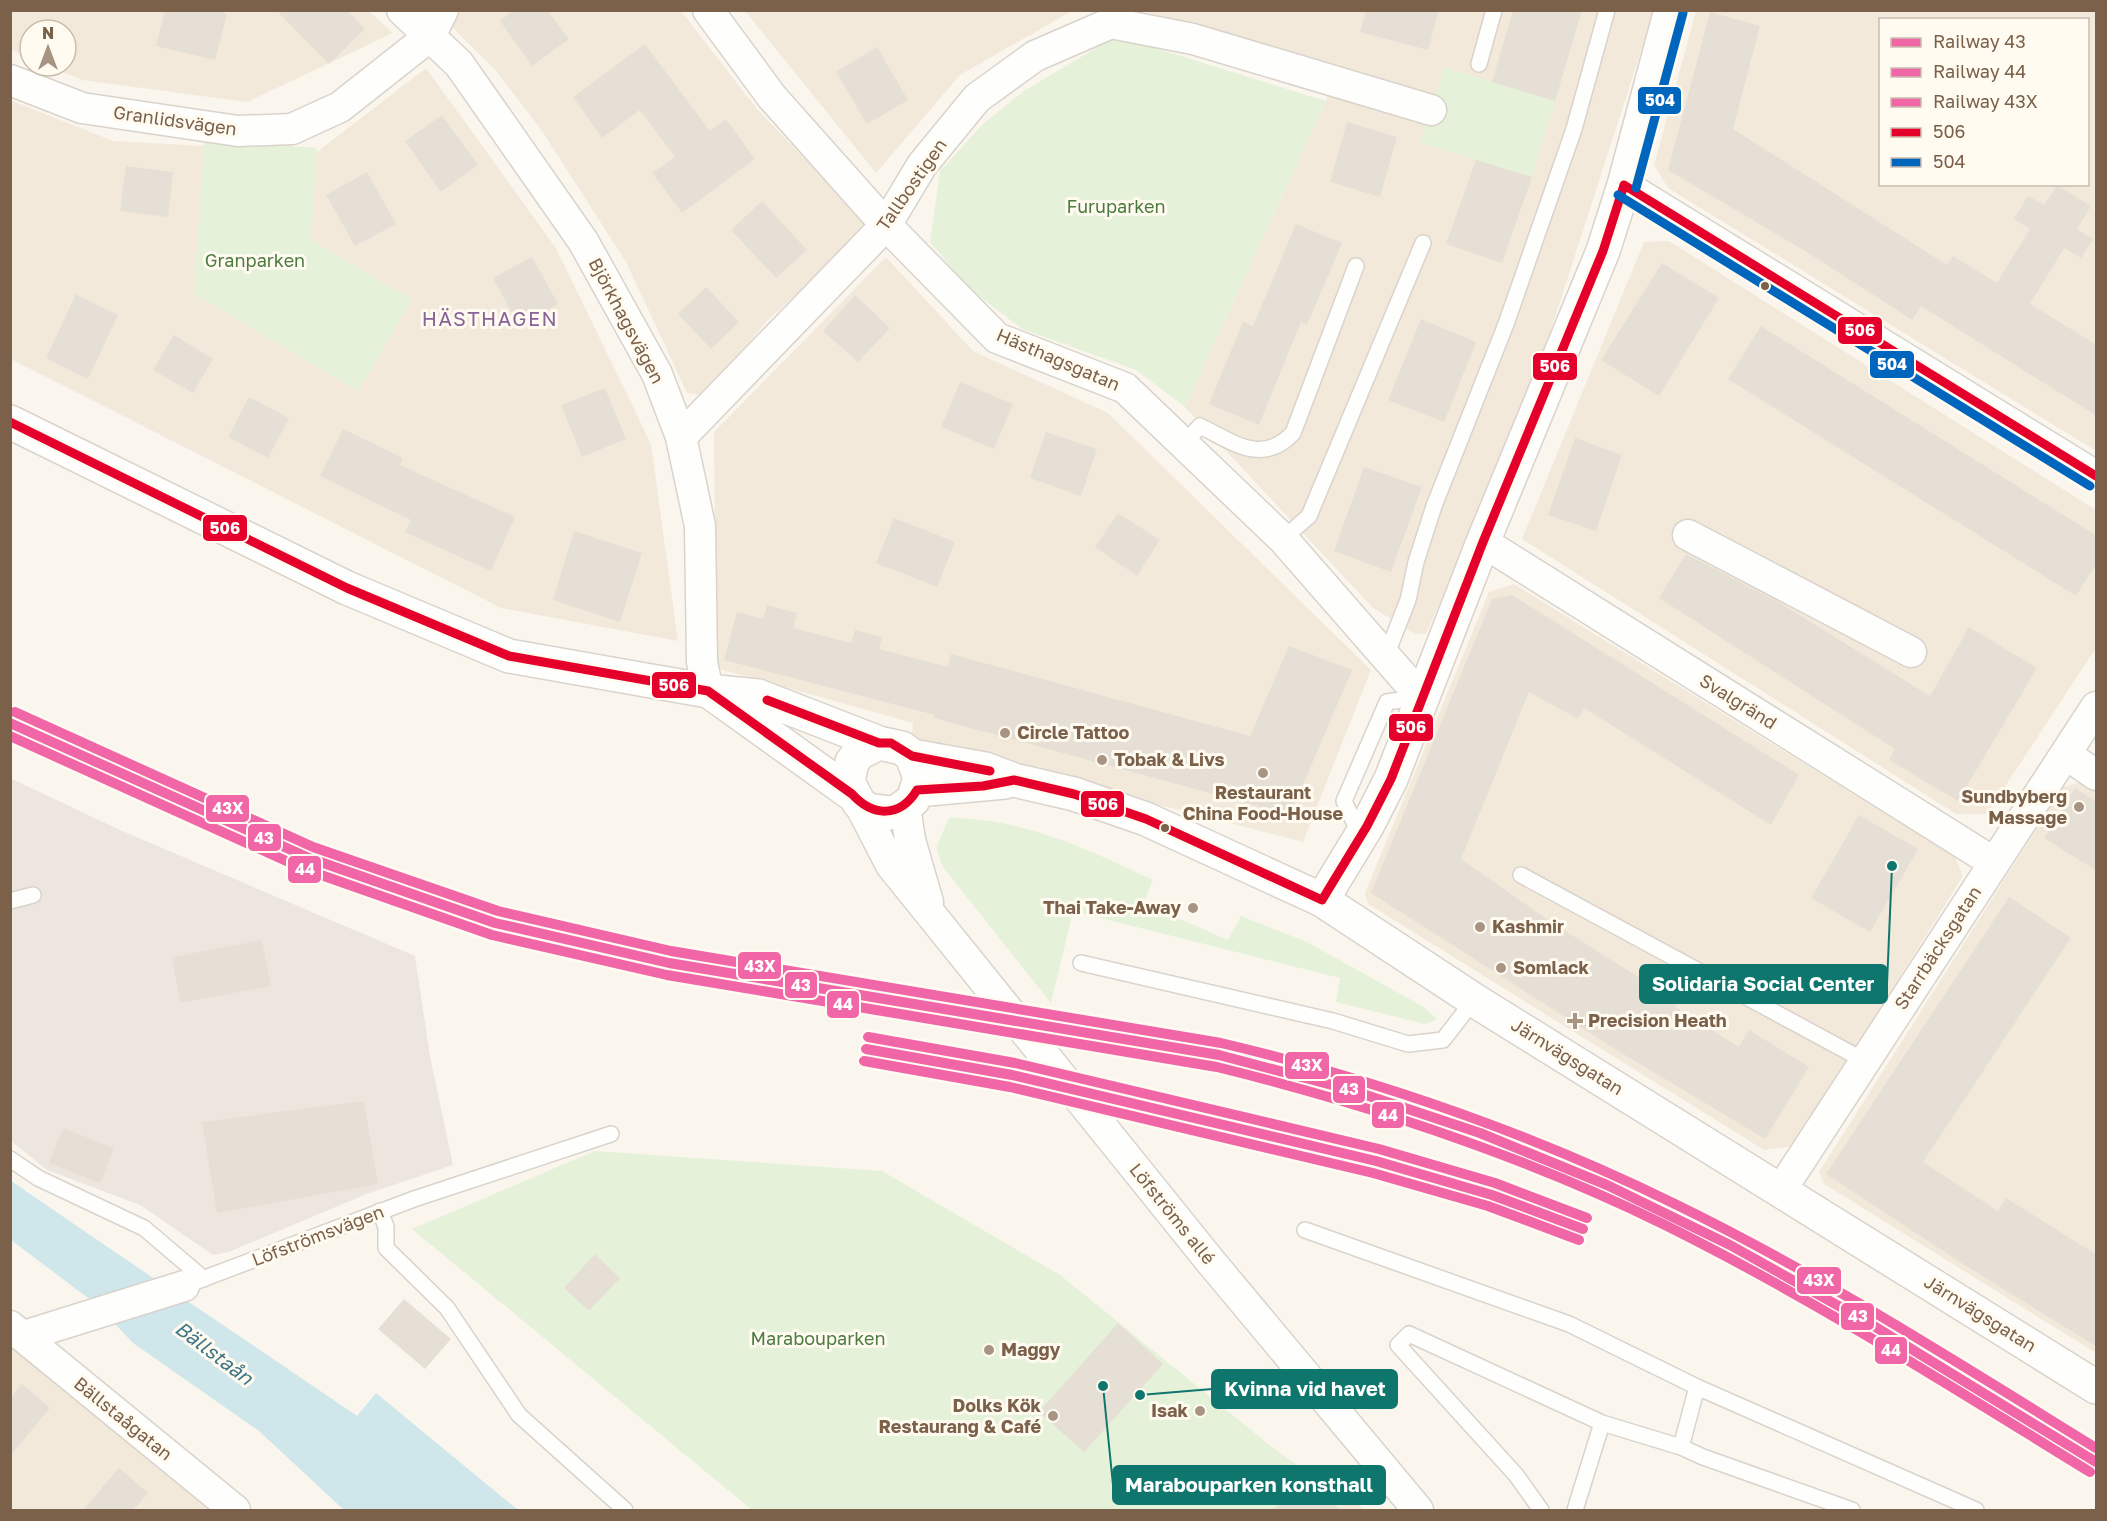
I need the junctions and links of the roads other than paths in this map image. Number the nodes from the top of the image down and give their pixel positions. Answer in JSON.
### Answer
{"nodes":[{"id":1,"x":402,"y":10,"type":"edge"},
{"id":2,"x":708,"y":10,"type":"edge"},
{"id":3,"x":1494,"y":10,"type":"edge"},
{"id":4,"x":1607,"y":10,"type":"edge"},
{"id":5,"x":1671,"y":10,"type":"edge"},
{"id":6,"x":1110,"y":17,"type":"edge"},
{"id":7,"x":436,"y":23,"type":"edge"},
{"id":8,"x":1479,"y":64,"type":"dead end"},
{"id":9,"x":10,"y":80,"type":"edge"},
{"id":10,"x":1431,"y":110,"type":"dead end"},
{"id":11,"x":1624,"y":185,"type":"junction"},
{"id":12,"x":886,"y":225,"type":"junction"},
{"id":13,"x":1423,"y":243,"type":"dead end"},
{"id":14,"x":1356,"y":266,"type":"dead end"},
{"id":15,"x":10,"y":422,"type":"edge"},
{"id":16,"x":681,"y":436,"type":"junction"},
{"id":17,"x":1184,"y":444,"type":"junction"},
{"id":18,"x":2097,"y":476,"type":"edge"},
{"id":19,"x":1688,"y":535,"type":"dead end"},
{"id":20,"x":1283,"y":539,"type":"junction"},
{"id":21,"x":1483,"y":542,"type":"junction"},
{"id":22,"x":1911,"y":652,"type":"dead end"},
{"id":23,"x":1386,"y":656,"type":"junction"},
{"id":24,"x":708,"y":691,"type":"junction"},
{"id":25,"x":1421,"y":697,"type":"junction"},
{"id":26,"x":2097,"y":707,"type":"edge"},
{"id":27,"x":879,"y":743,"type":"junction"},
{"id":28,"x":2067,"y":755,"type":"junction"},
{"id":29,"x":912,"y":756,"type":"junction"},
{"id":30,"x":2097,"y":775,"type":"edge"},
{"id":31,"x":1014,"y":780,"type":"junction"},
{"id":32,"x":911,"y":798,"type":"junction"},
{"id":33,"x":855,"y":799,"type":"junction"},
{"id":34,"x":1993,"y":862,"type":"junction"},
{"id":35,"x":1521,"y":875,"type":"dead end"},
{"id":36,"x":33,"y":895,"type":"dead end"},
{"id":37,"x":1322,"y":900,"type":"junction"},
{"id":38,"x":10,"y":902,"type":"edge"},
{"id":39,"x":931,"y":914,"type":"junction"},
{"id":40,"x":1081,"y":963,"type":"dead end"},
{"id":41,"x":1474,"y":1000,"type":"junction"},
{"id":42,"x":1864,"y":1061,"type":"junction"},
{"id":43,"x":611,"y":1134,"type":"dead end"},
{"id":44,"x":10,"y":1159,"type":"edge"},
{"id":45,"x":1781,"y":1190,"type":"junction"},
{"id":46,"x":380,"y":1211,"type":"junction"},
{"id":47,"x":1305,"y":1230,"type":"dead end"},
{"id":48,"x":194,"y":1283,"type":"junction"},
{"id":49,"x":17,"y":1331,"type":"edge"},
{"id":50,"x":1698,"y":1387,"type":"junction"},
{"id":51,"x":2097,"y":1387,"type":"edge"},
{"id":52,"x":1602,"y":1423,"type":"junction"},
{"id":53,"x":1681,"y":1447,"type":"junction"},
{"id":54,"x":235,"y":1510,"type":"edge"},
{"id":55,"x":625,"y":1510,"type":"edge"},
{"id":56,"x":1418,"y":1510,"type":"edge"},
{"id":57,"x":1541,"y":1510,"type":"edge"},
{"id":58,"x":1575,"y":1510,"type":"edge"},
{"id":59,"x":1852,"y":1510,"type":"edge"},
{"id":60,"x":1977,"y":1510,"type":"edge"}],
"edges":[{"from":1,"to":7,"type":"street","name":"Björkhagsvägen"},
{"from":2,"to":12,"type":"street","name":"Hästhagsgatan"},
{"from":3,"to":8,"type":"lane"},
{"from":4,"to":23,"type":"lane"},
{"from":5,"to":11,"type":"street"},
{"from":6,"to":10,"type":"street","name":"Tallbostigen"},
{"from":6,"to":12,"type":"street","name":"Tallbostigen"},
{"from":7,"to":9,"type":"street","name":"Granlidsvägen"},
{"from":7,"to":16,"type":"street","name":"Björkhagsvägen"},
{"from":11,"to":18,"type":"street"},
{"from":11,"to":21,"type":"street"},
{"from":12,"to":16,"type":"street","name":"Tallbostigen"},
{"from":12,"to":17,"type":"street","name":"Hästhagsgatan"},
{"from":13,"to":20,"type":"lane"},
{"from":14,"to":17,"type":"lane"},
{"from":15,"to":24,"type":"street","name":"Järnvägsgatan"},
{"from":16,"to":24,"type":"street","name":"Björkhagsvägen"},
{"from":17,"to":20,"type":"street","name":"Hästhagsgatan"},
{"from":19,"to":22,"type":"street"},
{"from":20,"to":23,"type":"street","name":"Hästhagsgatan"},
{"from":21,"to":25,"type":"street"},
{"from":21,"to":34,"type":"street","name":"Svalgränd"},
{"from":23,"to":25,"type":"street","name":"Hästhagsgatan"},
{"from":24,"to":27,"type":"street","name":"Järnvägsgatan"},
{"from":24,"to":33,"type":"street","name":"Järnvägsgatan"},
{"from":25,"to":37,"type":"street"},
{"from":26,"to":28,"type":"street","name":"Starrbäcksgatan"},
{"from":27,"to":29,"type":"street","name":"Järnvägsgatan"},
{"from":27,"to":33,"type":"street"},
{"from":28,"to":30,"type":"street"},
{"from":28,"to":34,"type":"street","name":"Starrbäcksgatan"},
{"from":29,"to":31,"type":"street","name":"Järnvägsgatan"},
{"from":29,"to":32,"type":"street"},
{"from":31,"to":32,"type":"street","name":"Järnvägsgatan"},
{"from":31,"to":37,"type":"street","name":"Järnvägsgatan"},
{"from":32,"to":33,"type":"street","name":"Järnvägsgatan"},
{"from":32,"to":39,"type":"street","name":"Löfströms allé"},
{"from":33,"to":39,"type":"street","name":"Löfströms allé"},
{"from":34,"to":42,"type":"street","name":"Starrbäcksgatan"},
{"from":35,"to":42,"type":"lane"},
{"from":36,"to":38,"type":"lane"},
{"from":37,"to":41,"type":"street","name":"Järnvägsgatan"},
{"from":39,"to":56,"type":"street","name":"Löfströms allé"},
{"from":40,"to":41,"type":"lane"},
{"from":41,"to":45,"type":"street","name":"Järnvägsgatan"},
{"from":42,"to":45,"type":"street","name":"Starrbäcksgatan"},
{"from":43,"to":46,"type":"lane","name":"Löfströmsvägen"},
{"from":44,"to":48,"type":"lane"},
{"from":45,"to":51,"type":"street","name":"Järnvägsgatan"},
{"from":46,"to":48,"type":"lane","name":"Löfströmsvägen"},
{"from":46,"to":55,"type":"lane"},
{"from":47,"to":50,"type":"lane"},
{"from":48,"to":49,"type":"street","name":"Löfströmsvägen"},
{"from":49,"to":54,"type":"street","name":"Bällstaågatan"},
{"from":50,"to":53,"type":"lane"},
{"from":50,"to":60,"type":"lane"},
{"from":52,"to":53,"type":"lane"},
{"from":52,"to":57,"type":"lane"},
{"from":52,"to":58,"type":"lane"},
{"from":53,"to":59,"type":"lane"}]}
